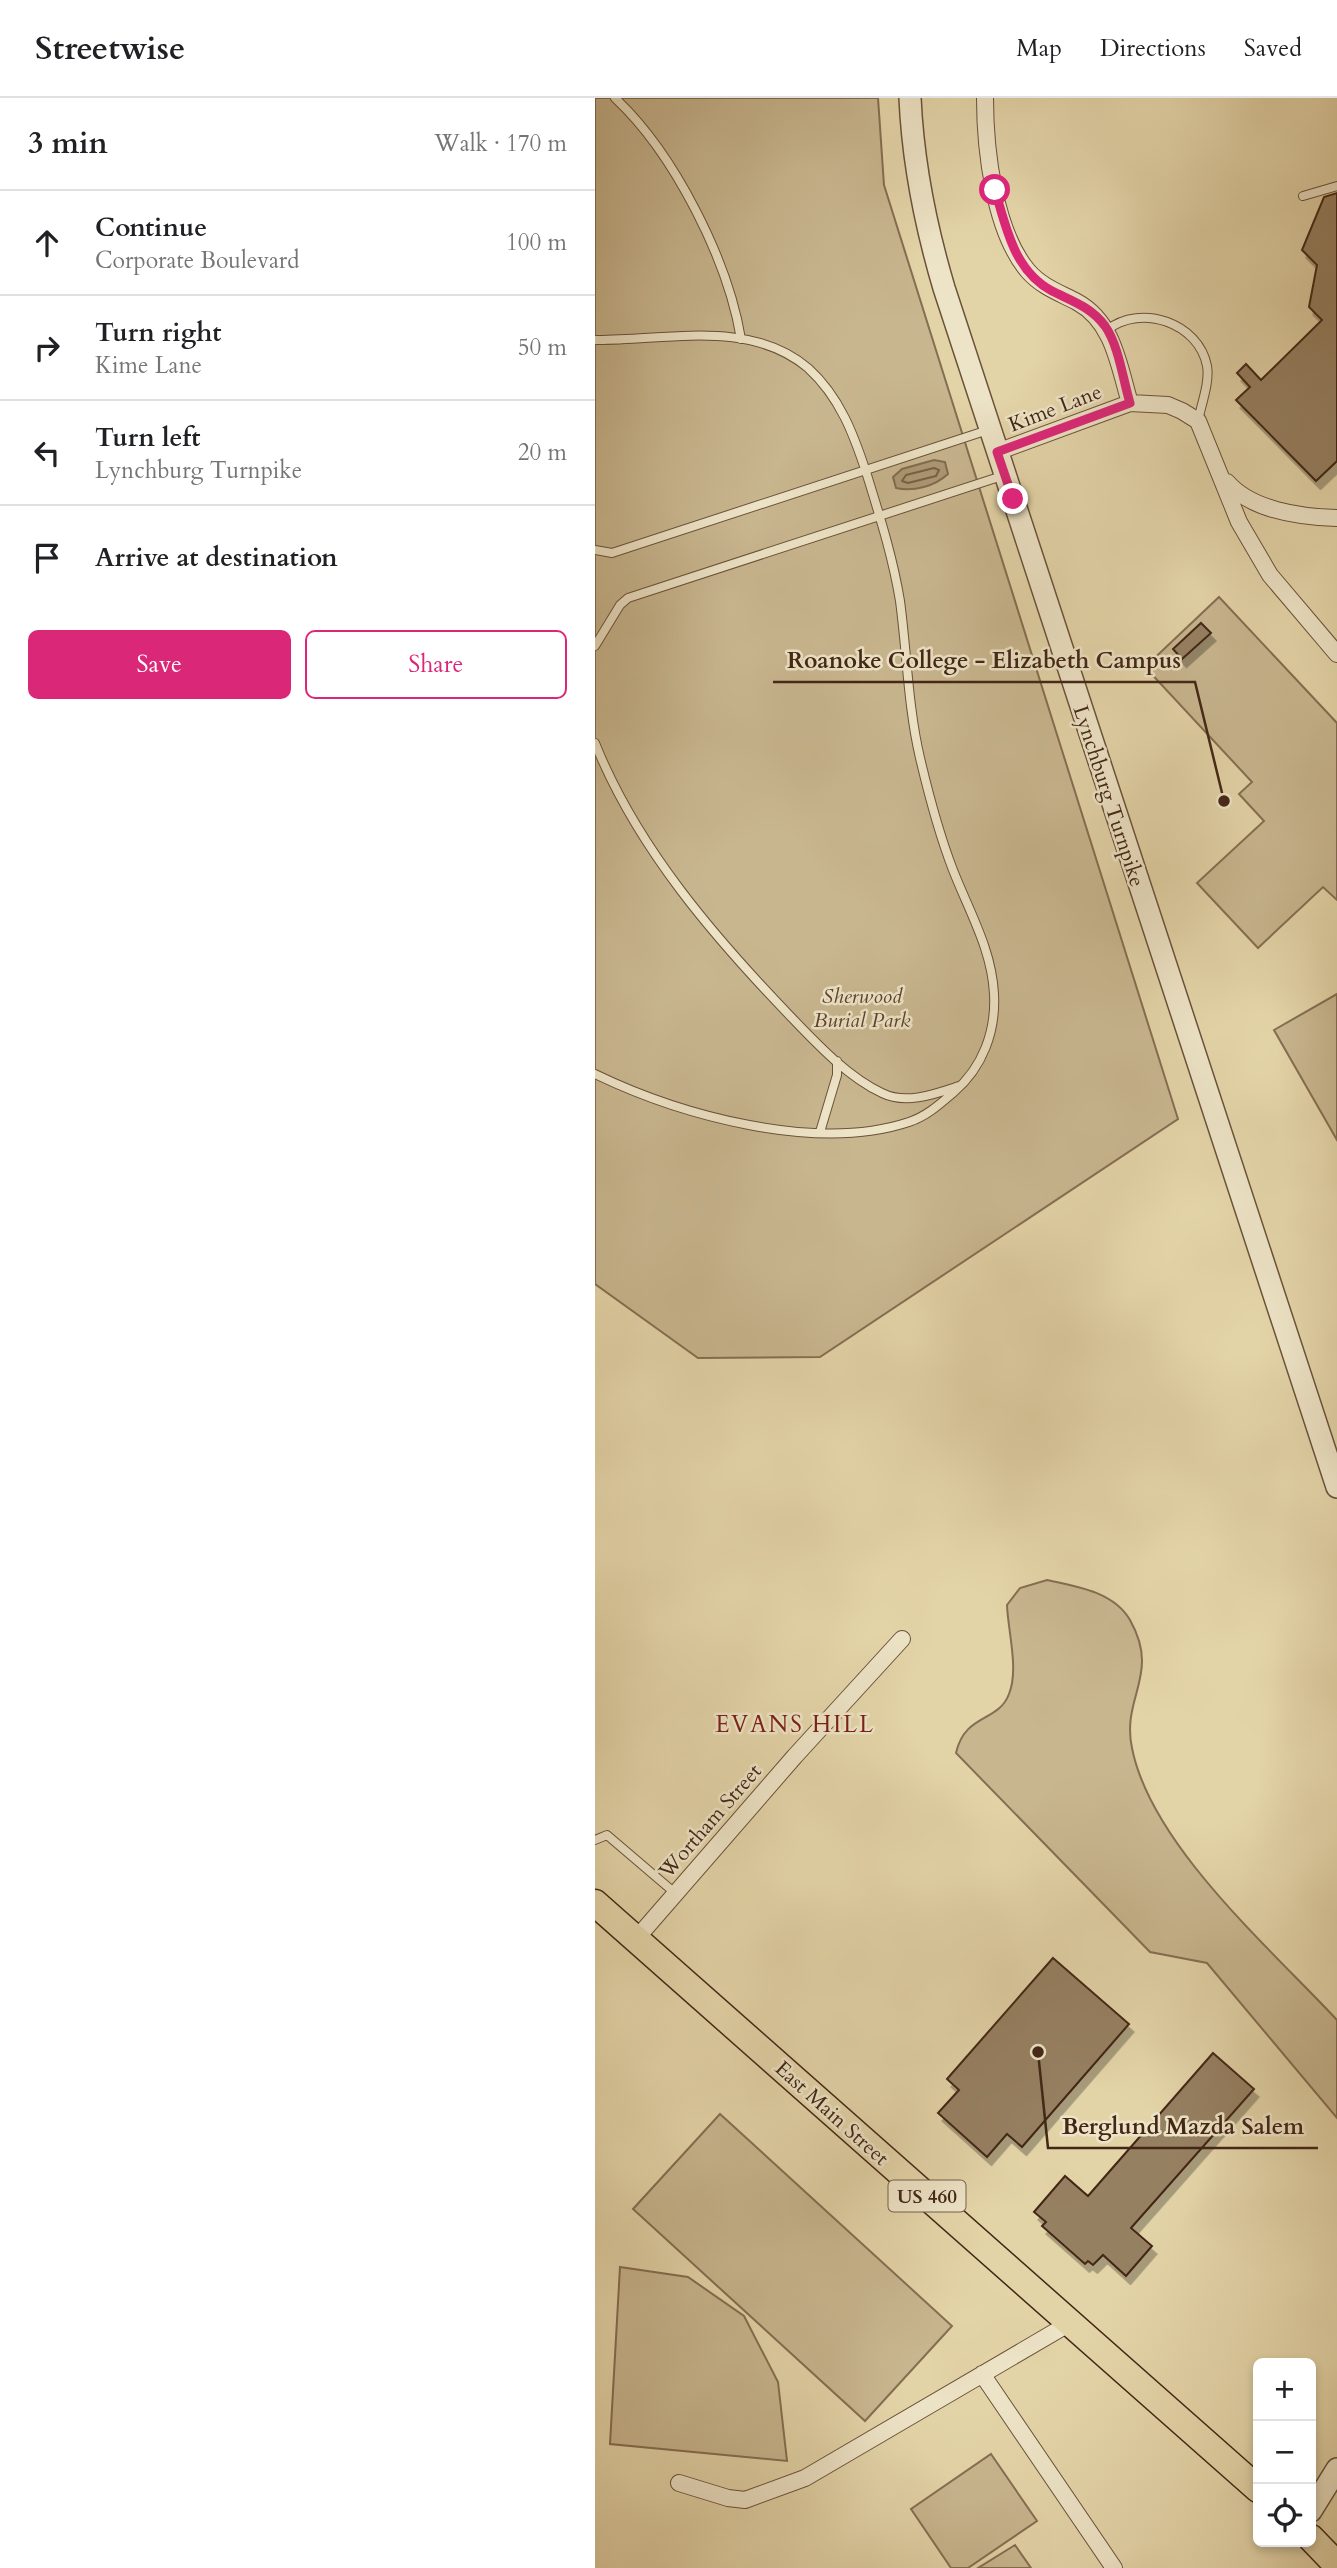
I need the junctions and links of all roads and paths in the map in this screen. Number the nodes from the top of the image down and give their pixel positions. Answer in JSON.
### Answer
{"nodes":[{"id":1,"x":615,"y":98,"type":"edge"},
{"id":2,"x":910,"y":98,"type":"edge"},
{"id":3,"x":985,"y":98,"type":"edge"},
{"id":4,"x":1337,"y":186,"type":"edge"},
{"id":5,"x":1303,"y":197,"type":"dead end"},
{"id":6,"x":1107,"y":330,"type":"junction"},
{"id":7,"x":741,"y":339,"type":"junction"},
{"id":8,"x":595,"y":340,"type":"edge"},
{"id":9,"x":1130,"y":403,"type":"junction"},
{"id":10,"x":1198,"y":421,"type":"junction"},
{"id":11,"x":990,"y":429,"type":"junction"},
{"id":12,"x":997,"y":452,"type":"junction"},
{"id":13,"x":865,"y":470,"type":"junction"},
{"id":14,"x":1216,"y":470,"type":"junction"},
{"id":15,"x":1005,"y":475,"type":"junction"},
{"id":16,"x":879,"y":515,"type":"junction"},
{"id":17,"x":1337,"y":518,"type":"edge"},
{"id":18,"x":595,"y":550,"type":"edge"},
{"id":19,"x":595,"y":646,"type":"edge"},
{"id":20,"x":1337,"y":654,"type":"edge"},
{"id":21,"x":595,"y":743,"type":"edge"},
{"id":22,"x":837,"y":1061,"type":"junction"},
{"id":23,"x":595,"y":1074,"type":"edge"},
{"id":24,"x":962,"y":1085,"type":"junction"},
{"id":25,"x":820,"y":1132,"type":"junction"},
{"id":26,"x":1337,"y":1487,"type":"edge"},
{"id":27,"x":902,"y":1639,"type":"dead end"},
{"id":28,"x":595,"y":1840,"type":"edge"},
{"id":29,"x":675,"y":1893,"type":"junction"},
{"id":30,"x":595,"y":1903,"type":"edge"},
{"id":31,"x":636,"y":1939,"type":"junction"},
{"id":32,"x":1070,"y":2323,"type":"junction"},
{"id":33,"x":982,"y":2374,"type":"junction"},
{"id":34,"x":1337,"y":2469,"type":"edge"},
{"id":35,"x":679,"y":2483,"type":"dead end"},
{"id":36,"x":1253,"y":2485,"type":"edge"},
{"id":37,"x":1316,"y":2503,"type":"edge"},
{"id":38,"x":1316,"y":2543,"type":"edge"},
{"id":39,"x":1337,"y":2565,"type":"edge"},
{"id":40,"x":1114,"y":2568,"type":"edge"}],
"edges":[{"from":1,"to":7,"type":"lane"},
{"from":2,"to":11,"type":"street","name":"Lynchburg Turnpike"},
{"from":3,"to":6,"type":"street"},
{"from":4,"to":5,"type":"lane"},
{"from":6,"to":9,"type":"street"},
{"from":6,"to":10,"type":"lane"},
{"from":7,"to":8,"type":"lane"},
{"from":7,"to":13,"type":"lane"},
{"from":9,"to":10,"type":"street","name":"Kime Lane"},
{"from":9,"to":12,"type":"street","name":"Kime Lane"},
{"from":10,"to":14,"type":"street"},
{"from":11,"to":12,"type":"street","name":"Lynchburg Turnpike"},
{"from":11,"to":13,"type":"lane"},
{"from":12,"to":15,"type":"street","name":"Lynchburg Turnpike"},
{"from":13,"to":16,"type":"lane"},
{"from":13,"to":18,"type":"lane"},
{"from":14,"to":17,"type":"street"},
{"from":14,"to":20,"type":"street"},
{"from":15,"to":16,"type":"lane"},
{"from":15,"to":26,"type":"street","name":"Lynchburg Turnpike"},
{"from":16,"to":19,"type":"lane"},
{"from":16,"to":24,"type":"lane"},
{"from":21,"to":22,"type":"lane"},
{"from":22,"to":24,"type":"lane"},
{"from":22,"to":25,"type":"lane"},
{"from":23,"to":25,"type":"lane"},
{"from":24,"to":25,"type":"lane"},
{"from":27,"to":29,"type":"street","name":"Wortham Street"},
{"from":28,"to":29,"type":"lane"},
{"from":29,"to":31,"type":"street","name":"Wortham Street"},
{"from":30,"to":31,"type":"main road","name":"East Main Street","number":"US 460"},
{"from":31,"to":32,"type":"main road","name":"East Main Street","number":"US 460"},
{"from":32,"to":33,"type":"street"},
{"from":32,"to":36,"type":"main road","name":"East Main Street","number":"US 460"},
{"from":33,"to":35,"type":"street"},
{"from":33,"to":40,"type":"street"},
{"from":34,"to":37,"type":"street"},
{"from":38,"to":39,"type":"main road"}]}
